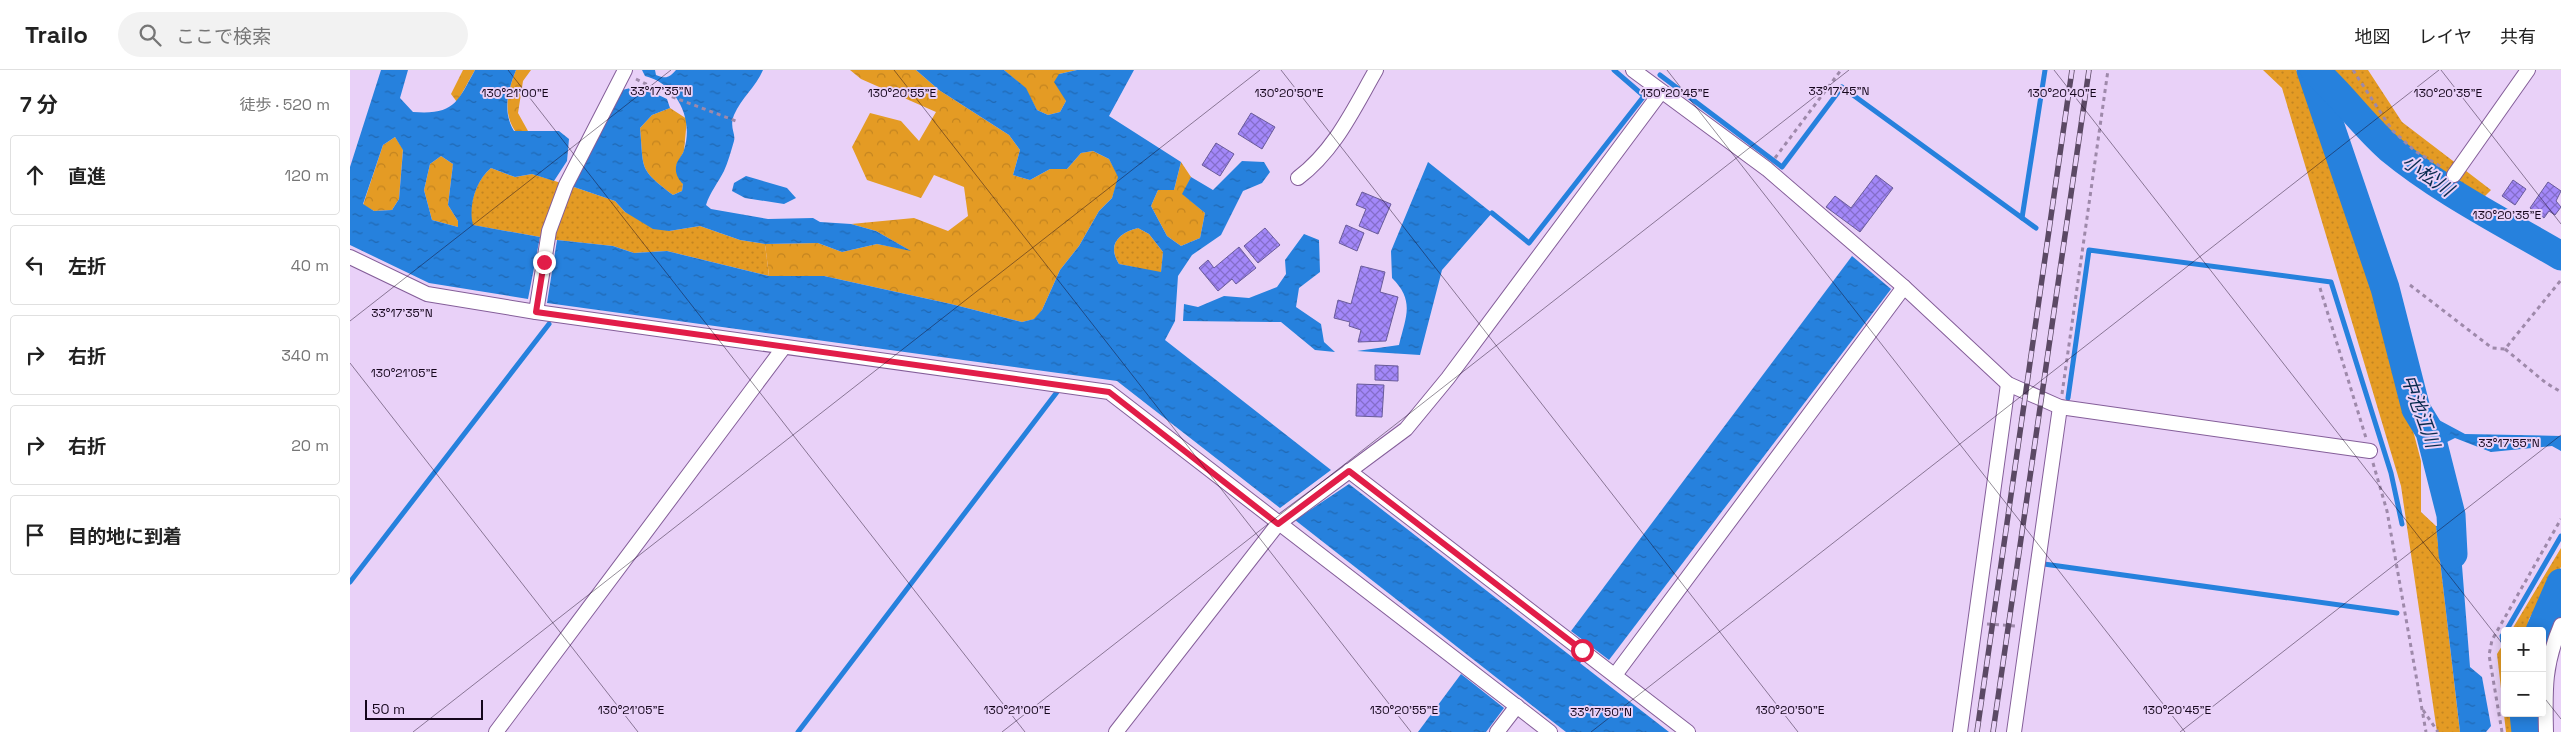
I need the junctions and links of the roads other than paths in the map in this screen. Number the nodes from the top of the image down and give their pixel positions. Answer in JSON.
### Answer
{"nodes":[{"id":1,"x":1376,"y":70,"type":"edge"},
{"id":2,"x":1633,"y":70,"type":"edge"},
{"id":3,"x":2528,"y":70,"type":"edge"},
{"id":4,"x":624,"y":72,"type":"edge"},
{"id":5,"x":1661,"y":92,"type":"junction"},
{"id":6,"x":2454,"y":175,"type":"road end"},
{"id":7,"x":1298,"y":178,"type":"dead end"},
{"id":8,"x":350,"y":258,"type":"edge"},
{"id":9,"x":1904,"y":287,"type":"junction"},
{"id":10,"x":536,"y":312,"type":"junction"},
{"id":11,"x":784,"y":347,"type":"junction"},
{"id":12,"x":2008,"y":384,"type":"junction"},
{"id":13,"x":2060,"y":407,"type":"junction"},
{"id":14,"x":2370,"y":451,"type":"road end"},
{"id":15,"x":1349,"y":471,"type":"junction"},
{"id":16,"x":1278,"y":524,"type":"junction"},
{"id":17,"x":2561,"y":625,"type":"edge"},
{"id":18,"x":1615,"y":675,"type":"junction"},
{"id":19,"x":1517,"y":706,"type":"junction"},
{"id":20,"x":496,"y":732,"type":"edge"},
{"id":21,"x":1116,"y":732,"type":"edge"},
{"id":22,"x":1497,"y":732,"type":"edge"},
{"id":23,"x":1550,"y":732,"type":"edge"},
{"id":24,"x":1688,"y":732,"type":"edge"},
{"id":25,"x":1960,"y":732,"type":"edge"},
{"id":26,"x":2014,"y":732,"type":"edge"},
{"id":27,"x":2546,"y":732,"type":"edge"}],
"edges":[{"from":1,"to":7,"type":"street"},
{"from":2,"to":5,"type":"street"},
{"from":3,"to":6,"type":"street"},
{"from":4,"to":10,"type":"street"},
{"from":5,"to":9,"type":"street"},
{"from":5,"to":15,"type":"street"},
{"from":8,"to":10,"type":"street"},
{"from":9,"to":12,"type":"street"},
{"from":9,"to":18,"type":"street"},
{"from":10,"to":11,"type":"street"},
{"from":11,"to":16,"type":"street"},
{"from":11,"to":20,"type":"street"},
{"from":12,"to":13,"type":"street"},
{"from":12,"to":25,"type":"street"},
{"from":13,"to":14,"type":"street"},
{"from":13,"to":26,"type":"street"},
{"from":15,"to":16,"type":"street"},
{"from":15,"to":18,"type":"street"},
{"from":16,"to":19,"type":"street"},
{"from":16,"to":21,"type":"street"},
{"from":17,"to":27,"type":"street"},
{"from":18,"to":24,"type":"street"},
{"from":19,"to":22,"type":"street"},
{"from":19,"to":23,"type":"street"}]}
